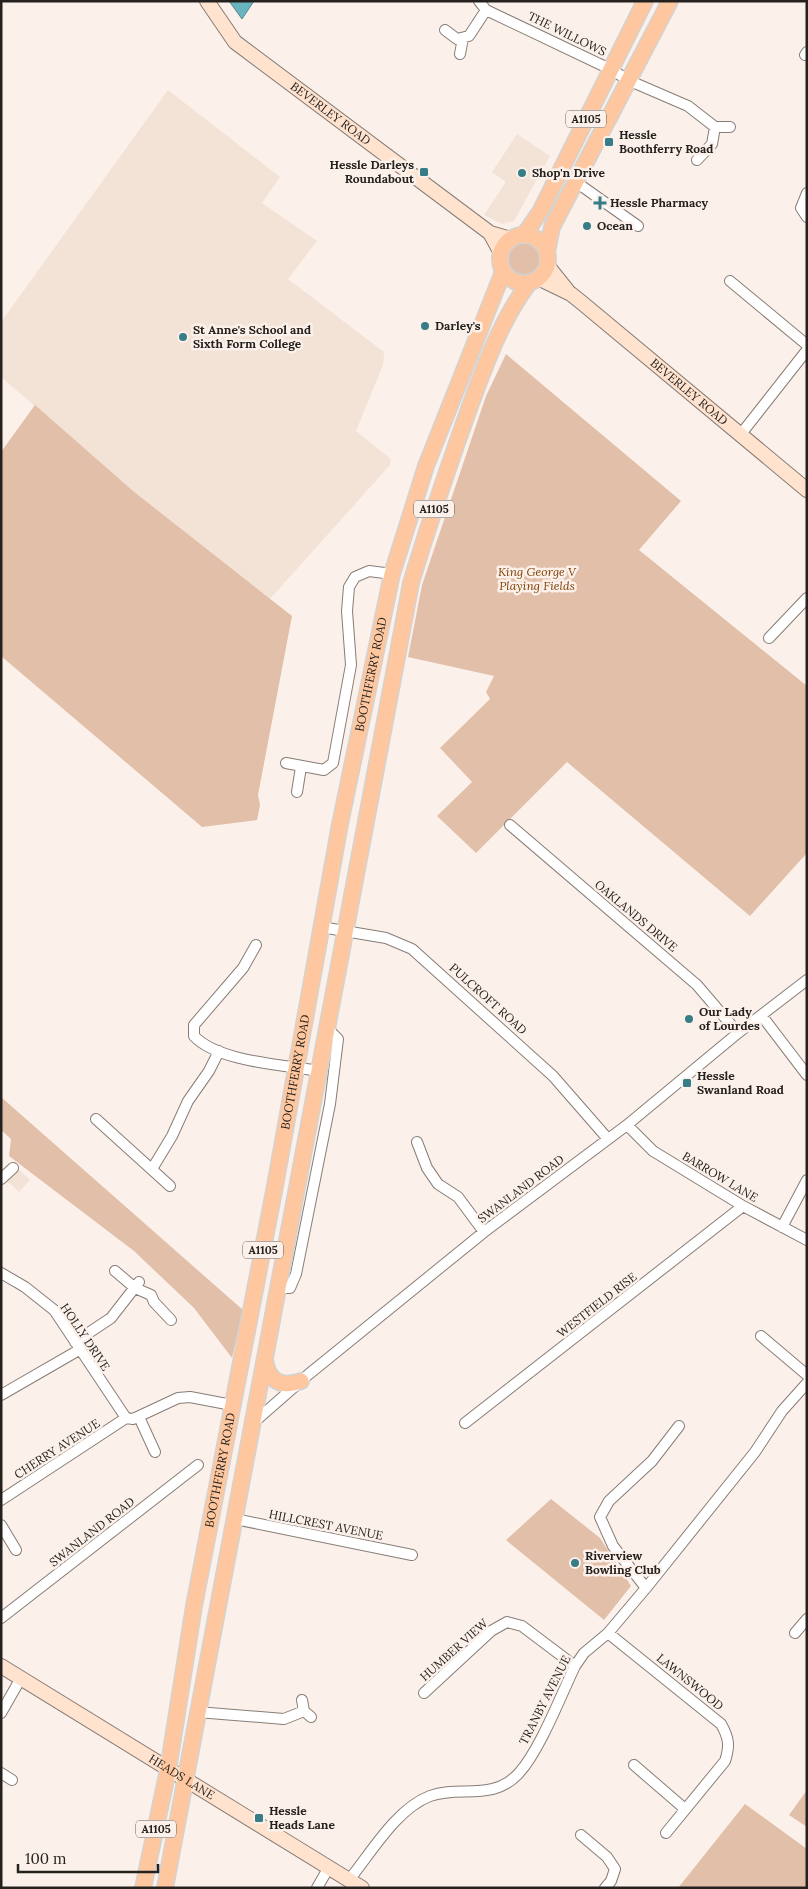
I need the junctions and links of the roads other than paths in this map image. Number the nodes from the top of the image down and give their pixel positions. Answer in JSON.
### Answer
{"nodes":[{"id":1,"x":207,"y":1,"type":"edge"},
{"id":2,"x":478,"y":1,"type":"edge"},
{"id":3,"x":644,"y":1,"type":"edge"},
{"id":4,"x":670,"y":1,"type":"edge"},
{"id":5,"x":486,"y":10,"type":"junction"},
{"id":6,"x":445,"y":30,"type":"dead end"},
{"id":7,"x":463,"y":38,"type":"junction"},
{"id":8,"x":460,"y":54,"type":"dead end"},
{"id":9,"x":610,"y":68,"type":"junction"},
{"id":10,"x":630,"y":81,"type":"junction"},
{"id":11,"x":715,"y":127,"type":"junction"},
{"id":12,"x":730,"y":127,"type":"dead end"},
{"id":13,"x":697,"y":160,"type":"dead end"},
{"id":14,"x":576,"y":182,"type":"junction"},
{"id":15,"x":807,"y":193,"type":"edge"},
{"id":16,"x":805,"y":216,"type":"edge"},
{"id":17,"x":638,"y":226,"type":"dead end"},
{"id":18,"x":490,"y":232,"type":"junction"},
{"id":19,"x":518,"y":237,"type":"junction"},
{"id":20,"x":501,"y":253,"type":"junction"},
{"id":21,"x":547,"y":258,"type":"junction"},
{"id":22,"x":504,"y":272,"type":"junction"},
{"id":23,"x":533,"y":280,"type":"junction"},
{"id":24,"x":730,"y":282,"type":"dead end"},
{"id":25,"x":571,"y":294,"type":"junction"},
{"id":26,"x":807,"y":345,"type":"edge"},
{"id":27,"x":807,"y":350,"type":"edge"},
{"id":28,"x":741,"y":434,"type":"junction"},
{"id":29,"x":807,"y":490,"type":"edge"},
{"id":30,"x":392,"y":574,"type":"junction"},
{"id":31,"x":805,"y":603,"type":"edge"},
{"id":32,"x":769,"y":638,"type":"dead end"},
{"id":33,"x":286,"y":763,"type":"dead end"},
{"id":34,"x":302,"y":768,"type":"junction"},
{"id":35,"x":297,"y":792,"type":"dead end"},
{"id":36,"x":510,"y":825,"type":"dead end"},
{"id":37,"x":322,"y":927,"type":"junction"},
{"id":38,"x":345,"y":931,"type":"junction"},
{"id":39,"x":256,"y":945,"type":"dead end"},
{"id":40,"x":807,"y":980,"type":"edge"},
{"id":41,"x":762,"y":1016,"type":"junction"},
{"id":42,"x":327,"y":1028,"type":"junction"},
{"id":43,"x":738,"y":1033,"type":"junction"},
{"id":44,"x":219,"y":1051,"type":"junction"},
{"id":45,"x":296,"y":1067,"type":"junction"},
{"id":46,"x":319,"y":1070,"type":"junction"},
{"id":47,"x":807,"y":1075,"type":"edge"},
{"id":48,"x":96,"y":1119,"type":"dead end"},
{"id":49,"x":627,"y":1125,"type":"junction"},
{"id":50,"x":608,"y":1139,"type":"junction"},
{"id":51,"x":416,"y":1142,"type":"dead end"},
{"id":52,"x":13,"y":1168,"type":"dead end"},
{"id":53,"x":152,"y":1168,"type":"junction"},
{"id":54,"x":1,"y":1179,"type":"edge"},
{"id":55,"x":807,"y":1180,"type":"edge"},
{"id":56,"x":170,"y":1186,"type":"dead end"},
{"id":57,"x":743,"y":1206,"type":"junction"},
{"id":58,"x":782,"y":1227,"type":"junction"},
{"id":59,"x":484,"y":1232,"type":"junction"},
{"id":60,"x":807,"y":1240,"type":"edge"},
{"id":61,"x":115,"y":1272,"type":"dead end"},
{"id":62,"x":1,"y":1273,"type":"edge"},
{"id":63,"x":137,"y":1285,"type":"junction"},
{"id":64,"x":277,"y":1288,"type":"junction"},
{"id":65,"x":171,"y":1320,"type":"dead end"},
{"id":66,"x":761,"y":1336,"type":"dead end"},
{"id":67,"x":77,"y":1346,"type":"junction"},
{"id":68,"x":265,"y":1358,"type":"junction"},
{"id":69,"x":807,"y":1375,"type":"edge"},
{"id":70,"x":301,"y":1381,"type":"junction"},
{"id":71,"x":807,"y":1383,"type":"edge"},
{"id":72,"x":1,"y":1395,"type":"edge"},
{"id":73,"x":232,"y":1405,"type":"junction"},
{"id":74,"x":139,"y":1417,"type":"junction"},
{"id":75,"x":126,"y":1418,"type":"junction"},
{"id":76,"x":253,"y":1422,"type":"junction"},
{"id":77,"x":465,"y":1423,"type":"dead end"},
{"id":78,"x":679,"y":1426,"type":"dead end"},
{"id":79,"x":155,"y":1452,"type":"dead end"},
{"id":80,"x":198,"y":1465,"type":"dead end"},
{"id":81,"x":1,"y":1500,"type":"edge"},
{"id":82,"x":235,"y":1519,"type":"junction"},
{"id":83,"x":1,"y":1525,"type":"edge"},
{"id":84,"x":16,"y":1550,"type":"dead end"},
{"id":85,"x":412,"y":1554,"type":"dead end"},
{"id":86,"x":646,"y":1588,"type":"junction"},
{"id":87,"x":1,"y":1618,"type":"edge"},
{"id":88,"x":807,"y":1619,"type":"edge"},
{"id":89,"x":608,"y":1633,"type":"junction"},
{"id":90,"x":795,"y":1633,"type":"dead end"},
{"id":91,"x":575,"y":1666,"type":"junction"},
{"id":92,"x":3,"y":1669,"type":"edge"},
{"id":93,"x":21,"y":1678,"type":"junction"},
{"id":94,"x":424,"y":1693,"type":"dead end"},
{"id":95,"x":302,"y":1700,"type":"dead end"},
{"id":96,"x":196,"y":1712,"type":"junction"},
{"id":97,"x":1,"y":1713,"type":"edge"},
{"id":98,"x":634,"y":1766,"type":"dead end"},
{"id":99,"x":168,"y":1770,"type":"junction"},
{"id":100,"x":1,"y":1773,"type":"edge"},
{"id":101,"x":12,"y":1780,"type":"dead end"},
{"id":102,"x":186,"y":1780,"type":"junction"},
{"id":103,"x":686,"y":1809,"type":"junction"},
{"id":104,"x":666,"y":1833,"type":"dead end"},
{"id":105,"x":581,"y":1836,"type":"dead end"},
{"id":106,"x":329,"y":1867,"type":"junction"},
{"id":107,"x":349,"y":1880,"type":"junction"},
{"id":108,"x":143,"y":1888,"type":"edge"},
{"id":109,"x":165,"y":1888,"type":"edge"},
{"id":110,"x":317,"y":1888,"type":"edge"},
{"id":111,"x":362,"y":1888,"type":"edge"},
{"id":112,"x":605,"y":1888,"type":"edge"}],
"edges":[{"from":1,"to":18,"type":"street","name":"BEVERLEY ROAD"},
{"from":2,"to":5,"type":"street","name":"THE WILLOWS"},
{"from":3,"to":9,"type":"main road","number":"A1105"},
{"from":4,"to":10,"type":"main road","number":"A1105"},
{"from":5,"to":7,"type":"street"},
{"from":5,"to":9,"type":"street","name":"THE WILLOWS"},
{"from":6,"to":7,"type":"street"},
{"from":7,"to":8,"type":"street"},
{"from":9,"to":10,"type":"street","name":"THE WILLOWS"},
{"from":9,"to":19,"type":"main road","number":"A1105"},
{"from":10,"to":11,"type":"street","name":"THE WILLOWS"},
{"from":10,"to":14,"type":"main road","number":"A1105"},
{"from":11,"to":12,"type":"street"},
{"from":11,"to":13,"type":"street"},
{"from":14,"to":17,"type":"street"},
{"from":14,"to":21,"type":"main road","number":"A1105"},
{"from":15,"to":16,"type":"street"},
{"from":18,"to":19,"type":"street","name":"BEVERLEY ROAD"},
{"from":18,"to":20,"type":"street","name":"BEVERLEY ROAD"},
{"from":19,"to":20,"type":"main road"},
{"from":19,"to":21,"type":"main road"},
{"from":20,"to":22,"type":"main road"},
{"from":21,"to":23,"type":"main road"},
{"from":21,"to":25,"type":"street","name":"BEVERLEY ROAD"},
{"from":22,"to":23,"type":"main road"},
{"from":22,"to":30,"type":"main road","name":"BOOTHFERRY ROAD","number":"A1105"},
{"from":23,"to":25,"type":"street","name":"BEVERLEY ROAD"},
{"from":23,"to":38,"type":"main road","name":"BOOTHFERRY ROAD","number":"A1105"},
{"from":24,"to":26,"type":"street"},
{"from":25,"to":28,"type":"street","name":"BEVERLEY ROAD"},
{"from":27,"to":28,"type":"street"},
{"from":28,"to":29,"type":"street","name":"BEVERLEY ROAD"},
{"from":30,"to":34,"type":"street"},
{"from":30,"to":37,"type":"main road","name":"BOOTHFERRY ROAD","number":"A1105"},
{"from":31,"to":32,"type":"street"},
{"from":33,"to":34,"type":"street"},
{"from":34,"to":35,"type":"street"},
{"from":36,"to":43,"type":"street","name":"OAKLANDS DRIVE"},
{"from":37,"to":38,"type":"street","name":"PULCROFT ROAD"},
{"from":37,"to":45,"type":"main road","name":"BOOTHFERRY ROAD","number":"A1105"},
{"from":38,"to":42,"type":"main road","name":"BOOTHFERRY ROAD","number":"A1105"},
{"from":38,"to":50,"type":"street","name":"PULCROFT ROAD"},
{"from":39,"to":44,"type":"street"},
{"from":40,"to":41,"type":"street","name":"SWANLAND ROAD"},
{"from":41,"to":43,"type":"street","name":"SWANLAND ROAD"},
{"from":41,"to":47,"type":"street"},
{"from":42,"to":46,"type":"main road","name":"BOOTHFERRY ROAD","number":"A1105"},
{"from":42,"to":64,"type":"street","name":"BOOTHFERRY ROAD"},
{"from":43,"to":49,"type":"street","name":"SWANLAND ROAD"},
{"from":44,"to":45,"type":"street"},
{"from":44,"to":53,"type":"street"},
{"from":45,"to":46,"type":"street"},
{"from":45,"to":73,"type":"main road","name":"BOOTHFERRY ROAD","number":"A1105"},
{"from":46,"to":64,"type":"main road","name":"BOOTHFERRY ROAD","number":"A1105"},
{"from":48,"to":53,"type":"street"},
{"from":49,"to":50,"type":"street","name":"SWANLAND ROAD"},
{"from":49,"to":57,"type":"street","name":"BARROW LANE"},
{"from":50,"to":59,"type":"street","name":"SWANLAND ROAD"},
{"from":51,"to":59,"type":"street"},
{"from":52,"to":54,"type":"street"},
{"from":53,"to":56,"type":"street"},
{"from":55,"to":58,"type":"street"},
{"from":57,"to":58,"type":"street","name":"BARROW LANE"},
{"from":57,"to":77,"type":"street","name":"WESTFIELD RISE"},
{"from":58,"to":60,"type":"street","name":"BARROW LANE"},
{"from":59,"to":70,"type":"street","name":"SWANLAND ROAD"},
{"from":61,"to":63,"type":"street"},
{"from":62,"to":67,"type":"street","name":"HOLLY DRIVE"},
{"from":63,"to":65,"type":"street"},
{"from":63,"to":67,"type":"street"},
{"from":64,"to":68,"type":"main road","name":"BOOTHFERRY ROAD","number":"A1105"},
{"from":66,"to":69,"type":"street"},
{"from":67,"to":72,"type":"street"},
{"from":67,"to":75,"type":"street","name":"HOLLY DRIVE"},
{"from":68,"to":70,"type":"main road"},
{"from":68,"to":76,"type":"main road","name":"BOOTHFERRY ROAD","number":"A1105"},
{"from":70,"to":76,"type":"street","name":"SWANLAND ROAD"},
{"from":71,"to":86,"type":"street","name":"TRANBY AVENUE"},
{"from":73,"to":74,"type":"street"},
{"from":73,"to":99,"type":"main road","name":"BOOTHFERRY ROAD","number":"A1105"},
{"from":74,"to":75,"type":"street"},
{"from":74,"to":79,"type":"street"},
{"from":75,"to":81,"type":"street","name":"CHERRY AVENUE"},
{"from":76,"to":82,"type":"main road","name":"BOOTHFERRY ROAD","number":"A1105"},
{"from":78,"to":86,"type":"street"},
{"from":80,"to":87,"type":"street","name":"SWANLAND ROAD"},
{"from":82,"to":85,"type":"street","name":"HILLCREST AVENUE"},
{"from":82,"to":96,"type":"main road","name":"BOOTHFERRY ROAD","number":"A1105"},
{"from":83,"to":84,"type":"street"},
{"from":86,"to":89,"type":"street","name":"TRANBY AVENUE"},
{"from":88,"to":90,"type":"street"},
{"from":89,"to":91,"type":"street","name":"TRANBY AVENUE"},
{"from":89,"to":103,"type":"street","name":"LAWNSWOOD"},
{"from":91,"to":94,"type":"street","name":"HUMBER VIEW"},
{"from":91,"to":107,"type":"street","name":"TRANBY AVENUE"},
{"from":92,"to":93,"type":"street","name":"HEADS LANE"},
{"from":93,"to":97,"type":"street"},
{"from":93,"to":99,"type":"street","name":"HEADS LANE"},
{"from":95,"to":96,"type":"street"},
{"from":96,"to":102,"type":"main road","name":"BOOTHFERRY ROAD","number":"A1105"},
{"from":98,"to":103,"type":"street"},
{"from":99,"to":102,"type":"street","name":"HEADS LANE"},
{"from":99,"to":108,"type":"main road","name":"BOOTHFERRY ROAD","number":"A1105"},
{"from":100,"to":101,"type":"street"},
{"from":102,"to":106,"type":"street","name":"HEADS LANE"},
{"from":102,"to":109,"type":"main road","name":"BOOTHFERRY ROAD","number":"A1105"},
{"from":103,"to":104,"type":"street","name":"LAWNSWOOD"},
{"from":105,"to":112,"type":"street"},
{"from":106,"to":107,"type":"street","name":"HEADS LANE"},
{"from":106,"to":110,"type":"street"},
{"from":107,"to":111,"type":"street","name":"HEADS LANE"}]}
